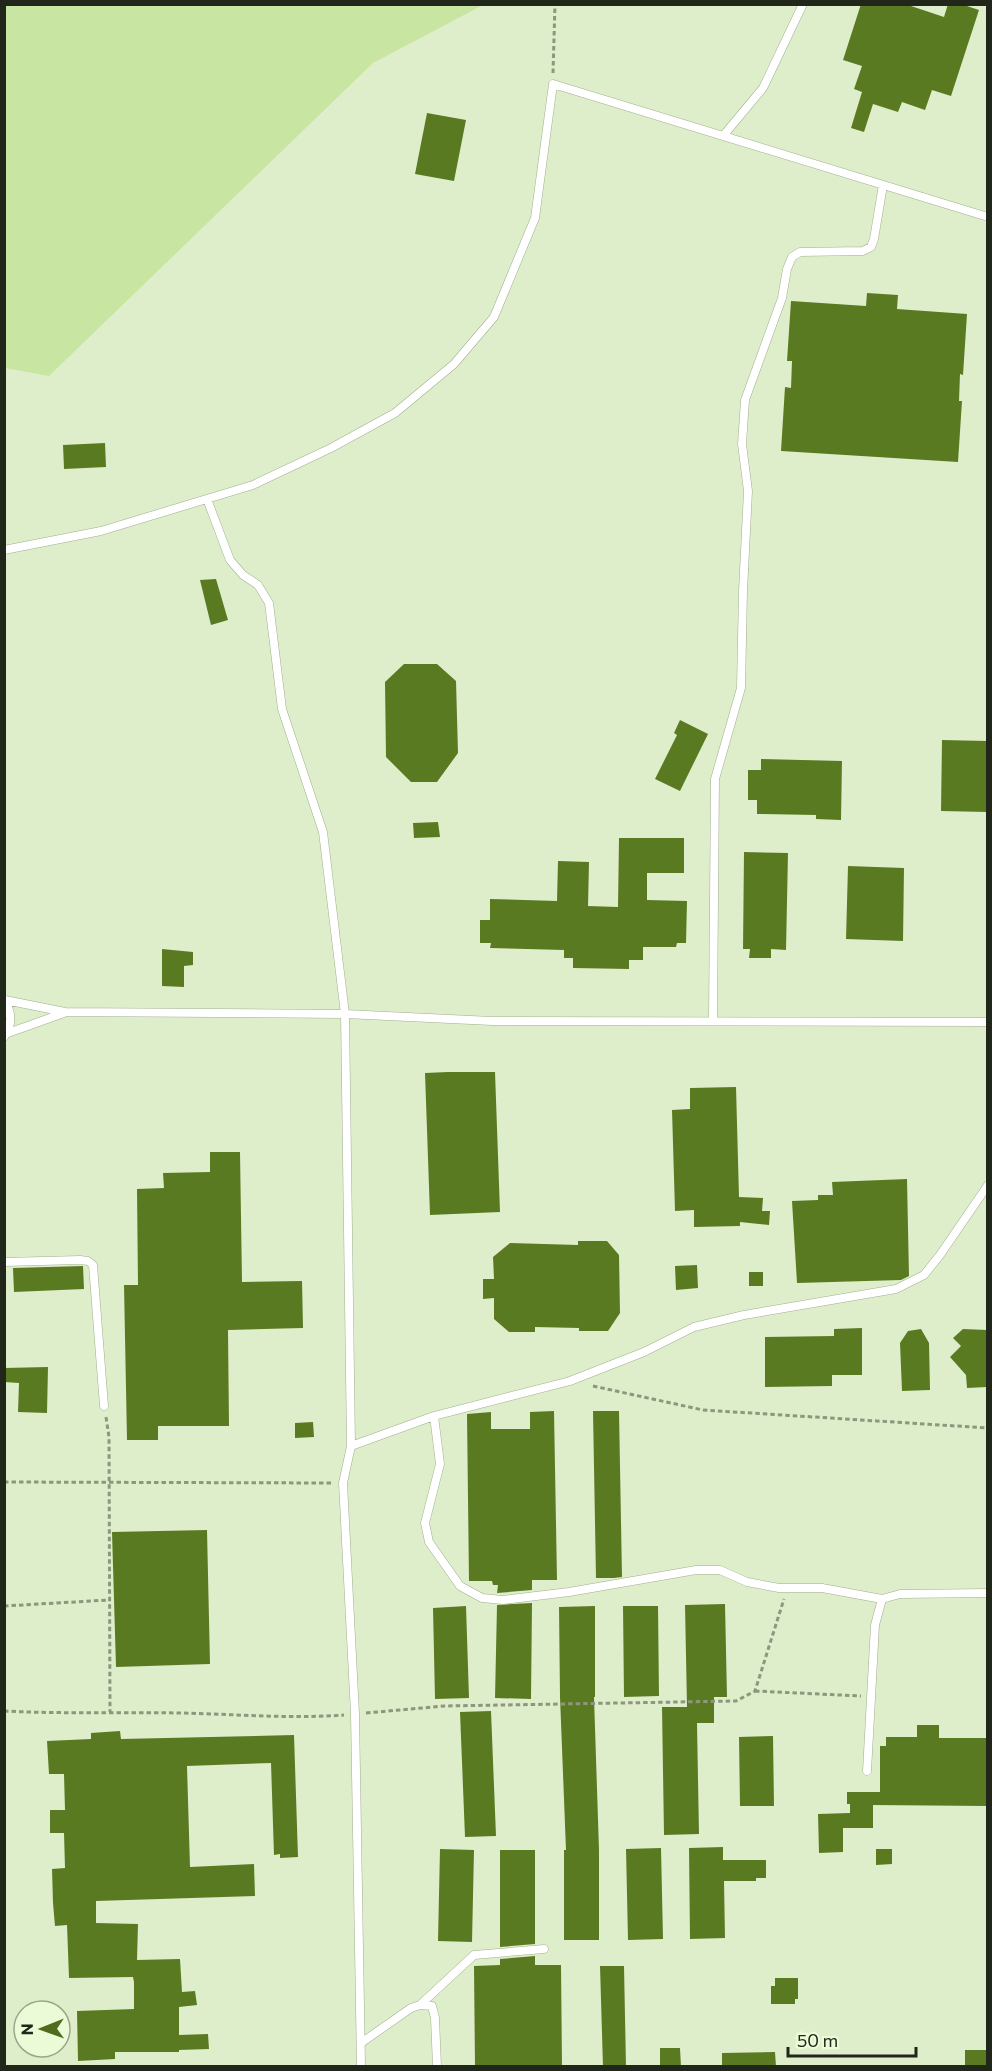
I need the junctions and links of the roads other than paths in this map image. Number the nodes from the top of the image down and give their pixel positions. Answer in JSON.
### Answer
{"nodes":[{"id":1,"x":803,"y":4,"type":"edge"},
{"id":2,"x":723,"y":136,"type":"junction"},
{"id":3,"x":883,"y":185,"type":"junction"},
{"id":4,"x":987,"y":217,"type":"edge"},
{"id":5,"x":207,"y":499,"type":"junction"},
{"id":6,"x":4,"y":549,"type":"edge"},
{"id":7,"x":5,"y":1000,"type":"edge"},
{"id":8,"x":65,"y":1012,"type":"junction"},
{"id":9,"x":345,"y":1014,"type":"junction"},
{"id":10,"x":714,"y":1021,"type":"junction"},
{"id":11,"x":987,"y":1022,"type":"edge"},
{"id":12,"x":6,"y":1035,"type":"edge"},
{"id":13,"x":987,"y":1185,"type":"edge"},
{"id":14,"x":4,"y":1262,"type":"edge"},
{"id":15,"x":104,"y":1406,"type":"road end"},
{"id":16,"x":435,"y":1416,"type":"junction"},
{"id":17,"x":351,"y":1446,"type":"junction"},
{"id":18,"x":987,"y":1593,"type":"edge"},
{"id":19,"x":882,"y":1599,"type":"junction"},
{"id":20,"x":867,"y":1771,"type":"dead end"},
{"id":21,"x":544,"y":1949,"type":"dead end"},
{"id":22,"x":420,"y":2005,"type":"junction"},
{"id":23,"x":361,"y":2043,"type":"junction"},
{"id":24,"x":361,"y":2067,"type":"edge"},
{"id":25,"x":437,"y":2067,"type":"edge"}],
"edges":[{"from":1,"to":2,"type":"lane"},
{"from":2,"to":3,"type":"lane"},
{"from":2,"to":5,"type":"lane"},
{"from":3,"to":4,"type":"lane"},
{"from":3,"to":10,"type":"lane"},
{"from":5,"to":6,"type":"lane"},
{"from":5,"to":9,"type":"lane"},
{"from":7,"to":8,"type":"lane"},
{"from":7,"to":12,"type":"lane"},
{"from":8,"to":9,"type":"lane"},
{"from":8,"to":12,"type":"lane"},
{"from":9,"to":10,"type":"lane"},
{"from":9,"to":17,"type":"lane"},
{"from":10,"to":11,"type":"lane"},
{"from":13,"to":16,"type":"lane"},
{"from":14,"to":15,"type":"lane"},
{"from":16,"to":17,"type":"lane"},
{"from":16,"to":19,"type":"lane"},
{"from":17,"to":23,"type":"lane"},
{"from":18,"to":19,"type":"lane"},
{"from":19,"to":20,"type":"lane"},
{"from":21,"to":22,"type":"lane"},
{"from":22,"to":23,"type":"lane"},
{"from":22,"to":25,"type":"lane"},
{"from":23,"to":24,"type":"lane"}]}
